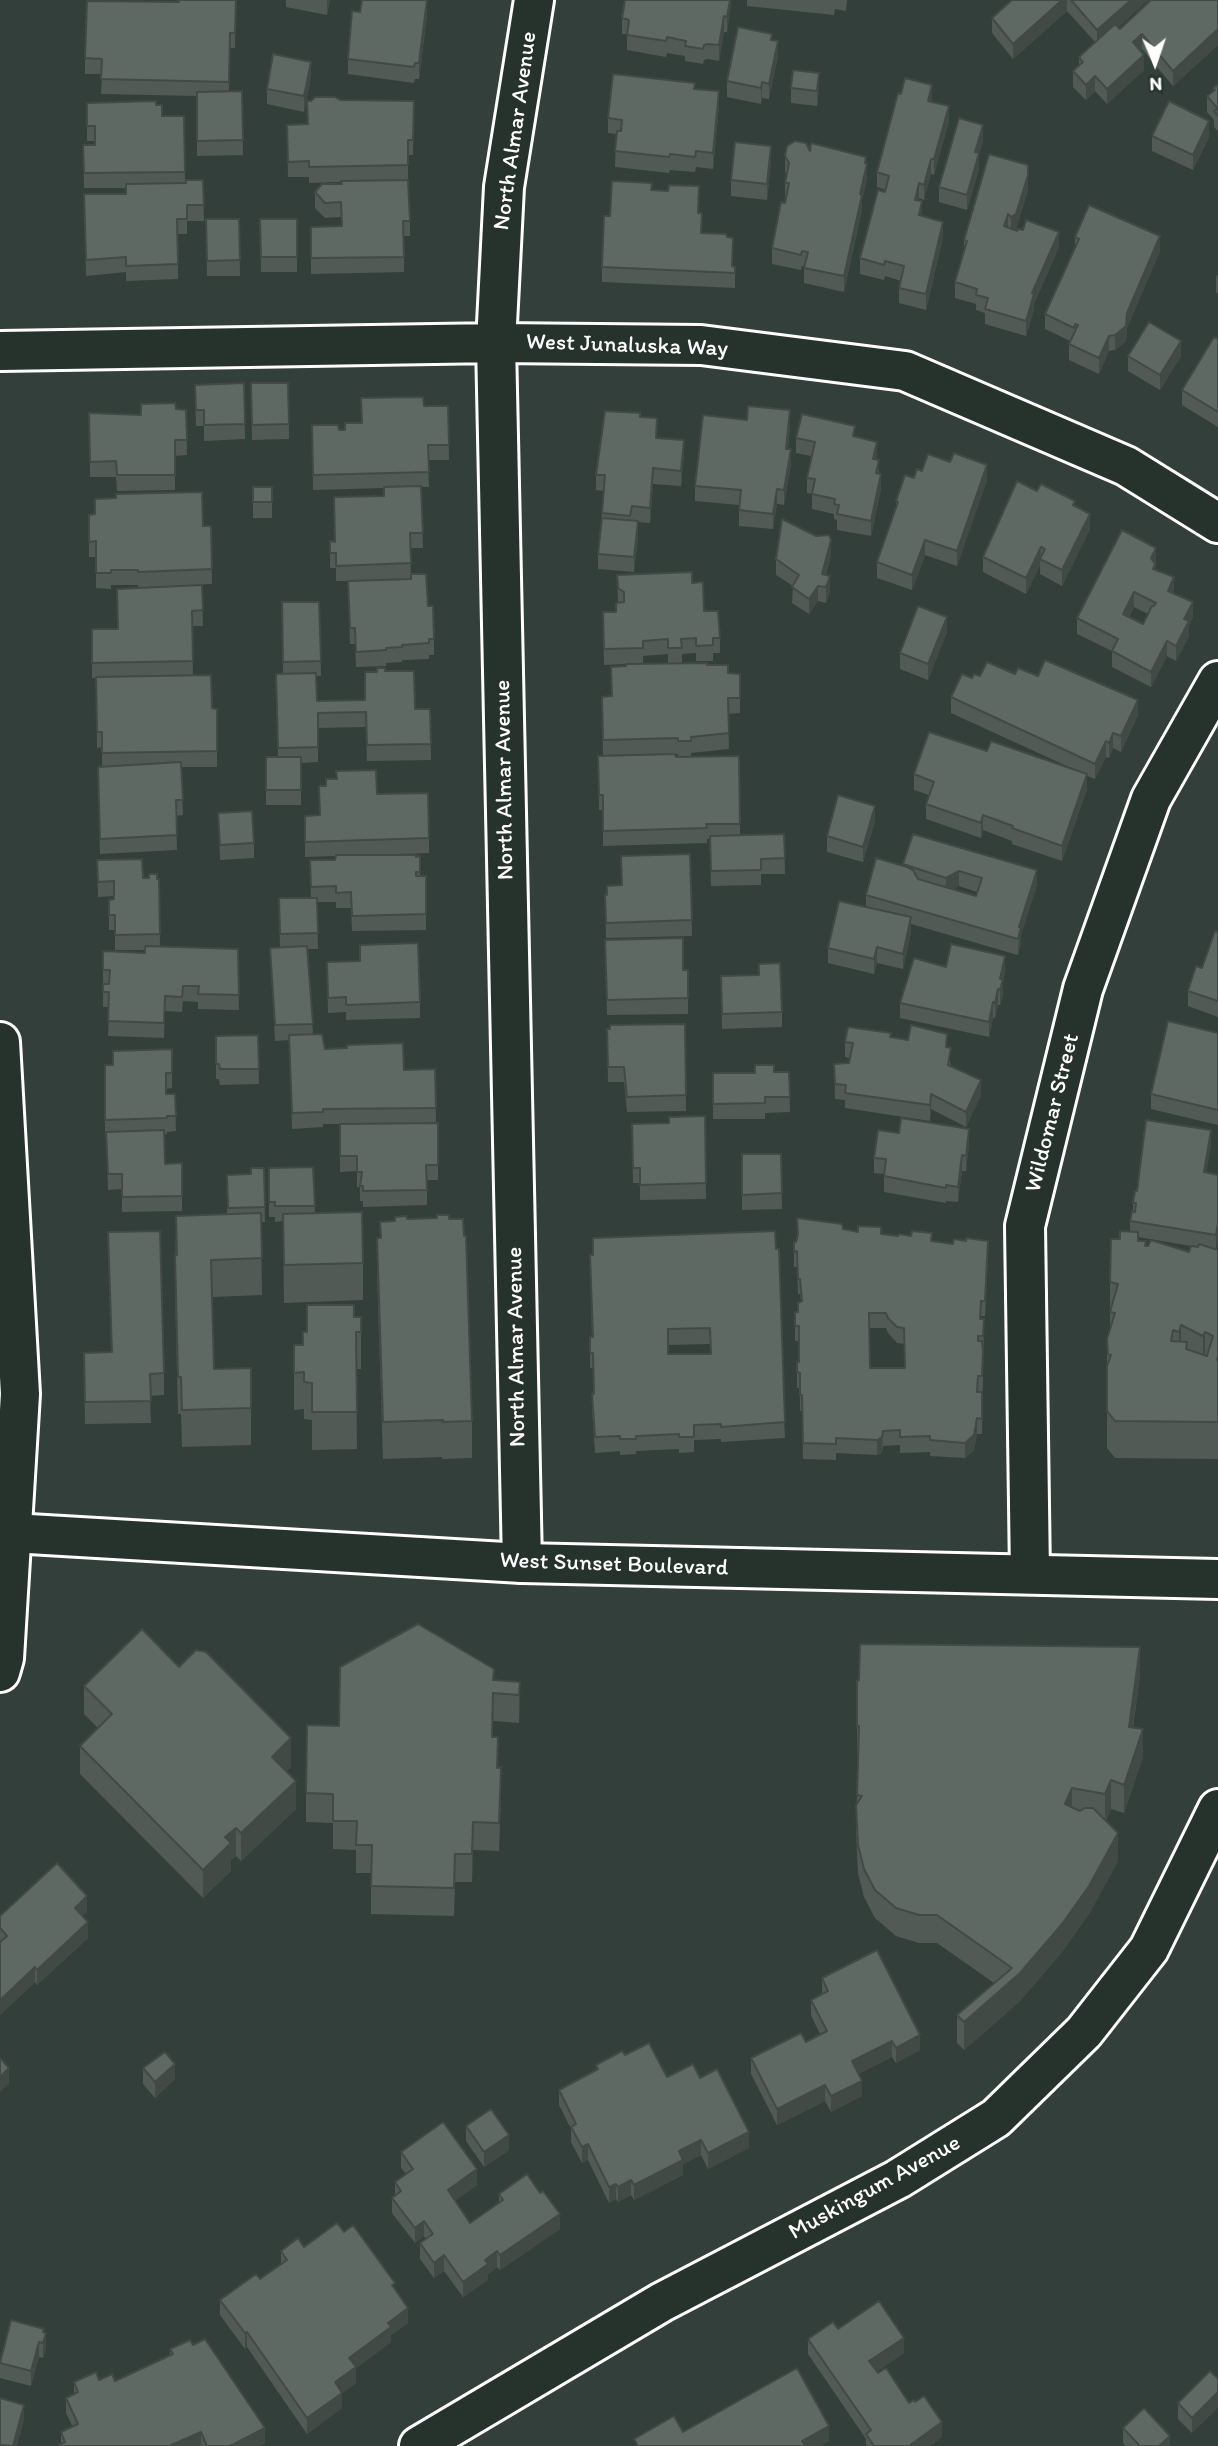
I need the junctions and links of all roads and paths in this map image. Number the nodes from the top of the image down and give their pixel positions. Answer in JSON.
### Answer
{"nodes":[{"id":1,"x":534,"y":0,"type":"edge"},
{"id":2,"x":496,"y":343,"type":"junction"},
{"id":3,"x":0,"y":351,"type":"edge"},
{"id":4,"x":1218,"y":523,"type":"edge"},
{"id":5,"x":1218,"y":681,"type":"edge"},
{"id":6,"x":0,"y":1042,"type":"edge"},
{"id":7,"x":4,"y":1533,"type":"edge"},
{"id":8,"x":522,"y":1563,"type":"junction"},
{"id":9,"x":1030,"y":1574,"type":"junction"},
{"id":10,"x":1218,"y":1579,"type":"edge"},
{"id":11,"x":0,"y":1672,"type":"edge"},
{"id":12,"x":1218,"y":1809,"type":"edge"},
{"id":13,"x":419,"y":2446,"type":"edge"}],
"edges":[{"from":1,"to":2,"type":"street","name":"North Almar Avenue"},
{"from":2,"to":3,"type":"street","name":"West Junaluska Way"},
{"from":2,"to":4,"type":"street","name":"West Junaluska Way"},
{"from":2,"to":8,"type":"street","name":"North Almar Avenue"},
{"from":5,"to":9,"type":"street","name":"Wildomar Street"},
{"from":6,"to":7,"type":"street"},
{"from":7,"to":8,"type":"street","name":"West Sunset Boulevard"},
{"from":7,"to":11,"type":"street"},
{"from":8,"to":9,"type":"street","name":"West Sunset Boulevard"},
{"from":9,"to":10,"type":"street","name":"West Sunset Boulevard"},
{"from":12,"to":13,"type":"street","name":"Muskingum Avenue"}]}
